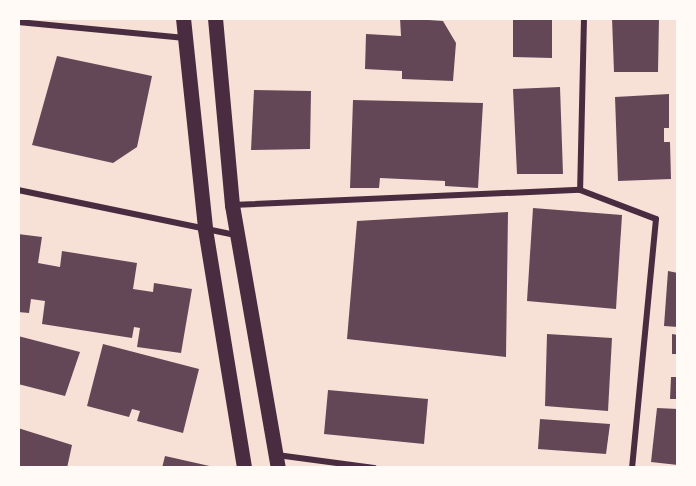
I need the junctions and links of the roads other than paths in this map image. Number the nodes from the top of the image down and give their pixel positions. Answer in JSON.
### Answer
{"nodes":[{"id":1,"x":183,"y":18,"type":"edge"},
{"id":2,"x":214,"y":18,"type":"edge"},
{"id":3,"x":584,"y":18,"type":"edge"},
{"id":4,"x":18,"y":22,"type":"edge"},
{"id":5,"x":186,"y":38,"type":"junction"},
{"id":6,"x":18,"y":190,"type":"edge"},
{"id":7,"x":580,"y":190,"type":"junction"},
{"id":8,"x":232,"y":205,"type":"junction"},
{"id":9,"x":205,"y":229,"type":"junction"},
{"id":10,"x":236,"y":236,"type":"junction"},
{"id":11,"x":277,"y":461,"type":"edge"},
{"id":12,"x":244,"y":468,"type":"edge"},
{"id":13,"x":374,"y":468,"type":"edge"},
{"id":14,"x":632,"y":468,"type":"edge"}],
"edges":[{"from":1,"to":5,"type":"main road"},
{"from":2,"to":8,"type":"main road"},
{"from":3,"to":7,"type":"street"},
{"from":4,"to":5,"type":"street"},
{"from":5,"to":9,"type":"main road"},
{"from":6,"to":9,"type":"street"},
{"from":7,"to":8,"type":"street"},
{"from":7,"to":14,"type":"street"},
{"from":8,"to":10,"type":"main road"},
{"from":9,"to":10,"type":"street"},
{"from":9,"to":12,"type":"main road"},
{"from":10,"to":11,"type":"main road"},
{"from":11,"to":13,"type":"street"}]}
